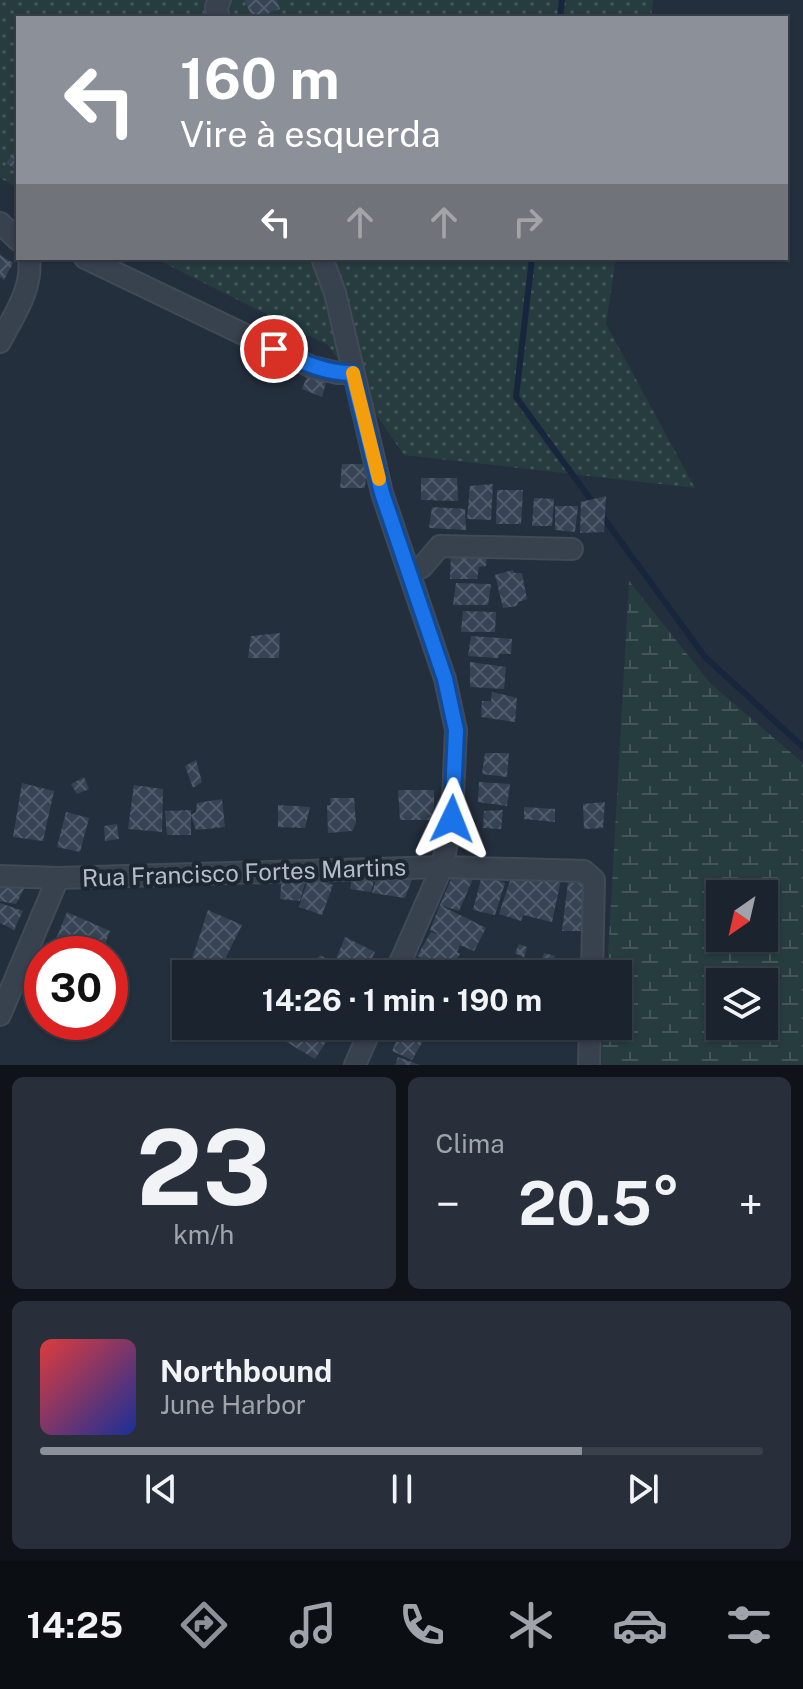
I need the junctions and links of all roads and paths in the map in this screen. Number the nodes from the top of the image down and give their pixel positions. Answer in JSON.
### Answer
{"nodes":[{"id":1,"x":0,"y":223,"type":"edge"},
{"id":2,"x":16,"y":238,"type":"edge"},
{"id":3,"x":29,"y":260,"type":"edge"},
{"id":4,"x":89,"y":260,"type":"edge"},
{"id":5,"x":323,"y":260,"type":"edge"},
{"id":6,"x":0,"y":342,"type":"edge"},
{"id":7,"x":352,"y":373,"type":"junction"},
{"id":8,"x":572,"y":549,"type":"dead end"},
{"id":9,"x":410,"y":573,"type":"junction"},
{"id":10,"x":442,"y":867,"type":"junction"},
{"id":11,"x":0,"y":876,"type":"edge"},
{"id":12,"x":58,"y":878,"type":"junction"},
{"id":13,"x":401,"y":960,"type":"edge"},
{"id":14,"x":593,"y":960,"type":"edge"},
{"id":15,"x":0,"y":1015,"type":"edge"},
{"id":16,"x":366,"y":1040,"type":"edge"},
{"id":17,"x":590,"y":1040,"type":"edge"},
{"id":18,"x":355,"y":1065,"type":"edge"},
{"id":19,"x":589,"y":1065,"type":"edge"}],
"edges":[{"from":1,"to":2,"type":"street"},
{"from":3,"to":6,"type":"street"},
{"from":4,"to":7,"type":"street"},
{"from":5,"to":7,"type":"street"},
{"from":7,"to":9,"type":"street"},
{"from":8,"to":9,"type":"street"},
{"from":9,"to":10,"type":"street"},
{"from":10,"to":12,"type":"street","name":"Rua Francisco Fortes Martins"},
{"from":10,"to":13,"type":"street"},
{"from":10,"to":14,"type":"street","name":"Rua Francisco Fortes Martins"},
{"from":11,"to":12,"type":"street","name":"Rua Francisco Fortes Martins"},
{"from":12,"to":15,"type":"street"},
{"from":16,"to":18,"type":"street"},
{"from":17,"to":19,"type":"street"}]}
